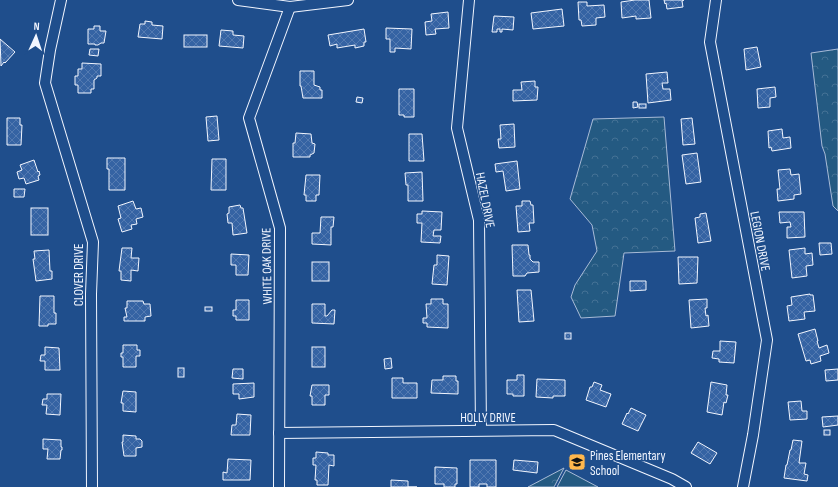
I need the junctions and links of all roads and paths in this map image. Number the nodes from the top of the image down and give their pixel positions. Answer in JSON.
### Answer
{"nodes":[{"id":1,"x":61,"y":0,"type":"edge"},
{"id":2,"x":238,"y":0,"type":"edge"},
{"id":3,"x":348,"y":0,"type":"edge"},
{"id":4,"x":469,"y":0,"type":"edge"},
{"id":5,"x":716,"y":0,"type":"edge"},
{"id":6,"x":290,"y":7,"type":"junction"},
{"id":7,"x":482,"y":430,"type":"junction"},
{"id":8,"x":279,"y":433,"type":"junction"},
{"id":9,"x":92,"y":487,"type":"edge"},
{"id":10,"x":279,"y":487,"type":"edge"},
{"id":11,"x":686,"y":487,"type":"edge"},
{"id":12,"x":743,"y":487,"type":"edge"}],
"edges":[{"from":1,"to":9,"type":"street","name":"CLOVER DRIVE"},
{"from":2,"to":6,"type":"street"},
{"from":3,"to":6,"type":"street"},
{"from":4,"to":7,"type":"street","name":"HAZEL DRIVE"},
{"from":5,"to":12,"type":"street","name":"LEGION DRIVE"},
{"from":6,"to":8,"type":"street","name":"WHITE OAK DRIVE"},
{"from":7,"to":8,"type":"street","name":"HOLLY DRIVE"},
{"from":7,"to":11,"type":"street","name":"HOLLY DRIVE"},
{"from":8,"to":10,"type":"street","name":"WHITE OAK DRIVE"}]}
